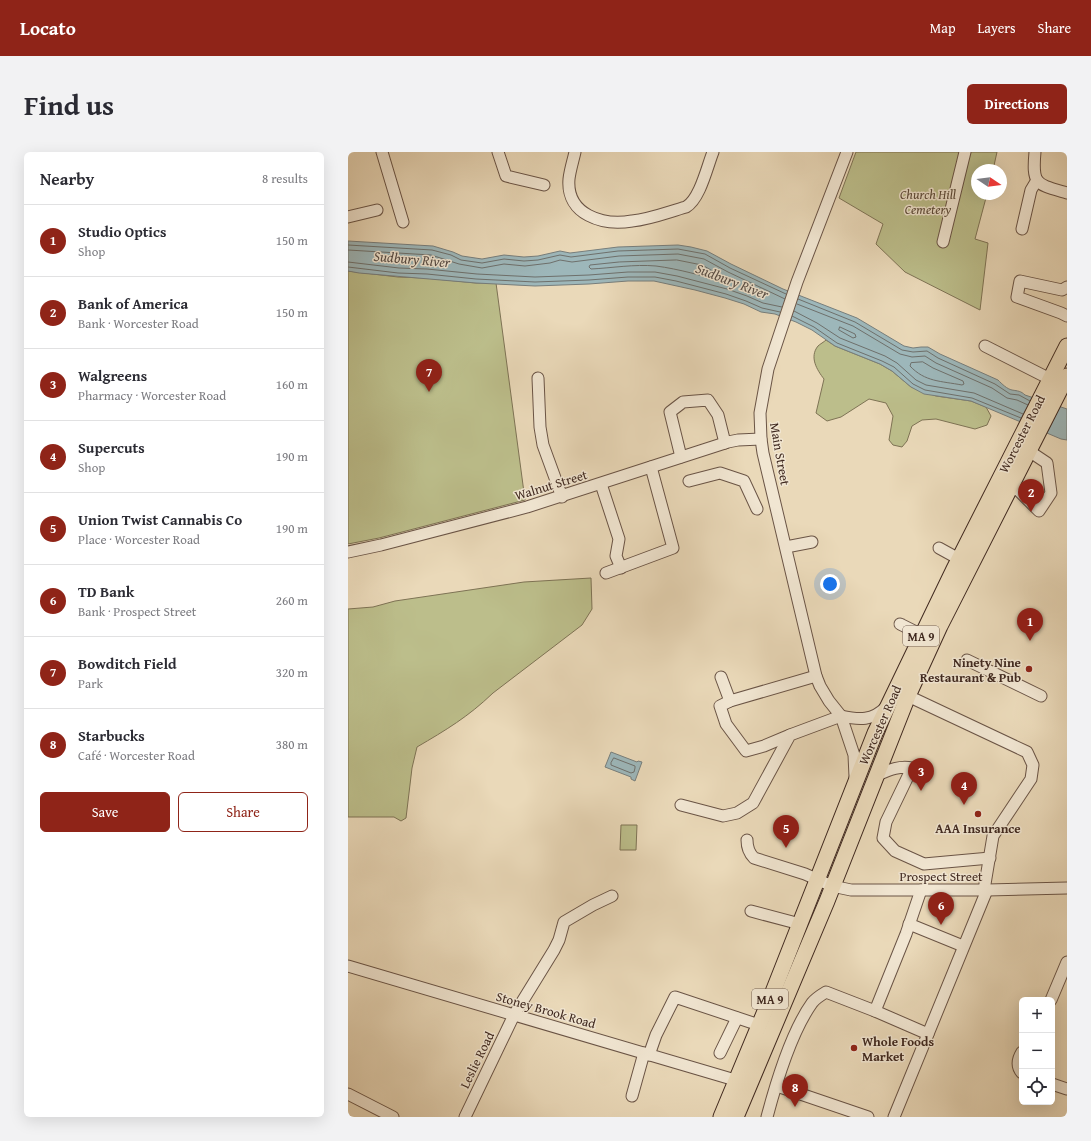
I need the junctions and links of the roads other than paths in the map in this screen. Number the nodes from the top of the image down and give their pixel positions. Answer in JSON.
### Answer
{"nodes":[{"id":1,"x":382,"y":152,"type":"edge"},
{"id":2,"x":498,"y":152,"type":"edge"},
{"id":3,"x":576,"y":152,"type":"edge"},
{"id":4,"x":713,"y":152,"type":"edge"},
{"id":5,"x":847,"y":152,"type":"edge"},
{"id":6,"x":965,"y":152,"type":"edge"},
{"id":7,"x":1035,"y":152,"type":"edge"},
{"id":8,"x":1037,"y":180,"type":"junction"},
{"id":9,"x":544,"y":185,"type":"dead end"},
{"id":10,"x":1067,"y":193,"type":"edge"},
{"id":11,"x":377,"y":210,"type":"dead end"},
{"id":12,"x":348,"y":217,"type":"edge"},
{"id":13,"x":403,"y":222,"type":"dead end"},
{"id":14,"x":1022,"y":229,"type":"dead end"},
{"id":15,"x":943,"y":242,"type":"dead end"},
{"id":16,"x":1067,"y":288,"type":"edge"},
{"id":17,"x":1067,"y":316,"type":"edge"},
{"id":18,"x":985,"y":346,"type":"dead end"},
{"id":19,"x":1067,"y":346,"type":"edge"},
{"id":20,"x":1067,"y":376,"type":"edge"},
{"id":21,"x":538,"y":378,"type":"dead end"},
{"id":22,"x":1052,"y":385,"type":"junction"},
{"id":23,"x":761,"y":439,"type":"junction"},
{"id":24,"x":725,"y":443,"type":"junction"},
{"id":25,"x":1026,"y":447,"type":"junction"},
{"id":26,"x":681,"y":457,"type":"junction"},
{"id":27,"x":651,"y":467,"type":"junction"},
{"id":28,"x":688,"y":481,"type":"dead end"},
{"id":29,"x":601,"y":484,"type":"junction"},
{"id":30,"x":1012,"y":484,"type":"junction"},
{"id":31,"x":562,"y":497,"type":"junction"},
{"id":32,"x":757,"y":509,"type":"dead end"},
{"id":33,"x":812,"y":542,"type":"dead end"},
{"id":34,"x":786,"y":546,"type":"junction"},
{"id":35,"x":939,"y":548,"type":"dead end"},
{"id":36,"x":348,"y":552,"type":"edge"},
{"id":37,"x":959,"y":559,"type":"junction"},
{"id":38,"x":622,"y":568,"type":"junction"},
{"id":39,"x":606,"y":573,"type":"dead end"},
{"id":40,"x":900,"y":624,"type":"dead end"},
{"id":41,"x":922,"y":635,"type":"junction"},
{"id":42,"x":967,"y":660,"type":"dead end"},
{"id":43,"x":816,"y":676,"type":"junction"},
{"id":44,"x":721,"y":677,"type":"dead end"},
{"id":45,"x":908,"y":696,"type":"junction"},
{"id":46,"x":1041,"y":696,"type":"dead end"},
{"id":47,"x":730,"y":701,"type":"junction"},
{"id":48,"x":888,"y":704,"type":"junction"},
{"id":49,"x":841,"y":716,"type":"junction"},
{"id":50,"x":790,"y":735,"type":"junction"},
{"id":51,"x":876,"y":776,"type":"junction"},
{"id":52,"x":854,"y":784,"type":"junction"},
{"id":53,"x":680,"y":805,"type":"dead end"},
{"id":54,"x":747,"y":840,"type":"dead end"},
{"id":55,"x":990,"y":858,"type":"junction"},
{"id":56,"x":817,"y":879,"type":"junction"},
{"id":57,"x":832,"y":886,"type":"junction"},
{"id":58,"x":1067,"y":888,"type":"edge"},
{"id":59,"x":921,"y":890,"type":"junction"},
{"id":60,"x":985,"y":890,"type":"junction"},
{"id":61,"x":612,"y":896,"type":"dead end"},
{"id":62,"x":751,"y":911,"type":"dead end"},
{"id":63,"x":800,"y":924,"type":"junction"},
{"id":64,"x":909,"y":924,"type":"junction"},
{"id":65,"x":963,"y":946,"type":"junction"},
{"id":66,"x":1067,"y":962,"type":"edge"},
{"id":67,"x":348,"y":966,"type":"edge"},
{"id":68,"x":1052,"y":997,"type":"edge"},
{"id":69,"x":875,"y":1011,"type":"junction"},
{"id":70,"x":514,"y":1015,"type":"junction"},
{"id":71,"x":737,"y":1018,"type":"junction"},
{"id":72,"x":759,"y":1025,"type":"junction"},
{"id":73,"x":928,"y":1034,"type":"junction"},
{"id":74,"x":720,"y":1053,"type":"dead end"},
{"id":75,"x":646,"y":1054,"type":"junction"},
{"id":76,"x":1019,"y":1059,"type":"edge"},
{"id":77,"x":1019,"y":1068,"type":"edge"},
{"id":78,"x":735,"y":1080,"type":"junction"},
{"id":79,"x":1055,"y":1085,"type":"edge"},
{"id":80,"x":777,"y":1086,"type":"junction"},
{"id":81,"x":1067,"y":1089,"type":"edge"},
{"id":82,"x":348,"y":1094,"type":"edge"},
{"id":83,"x":632,"y":1096,"type":"dead end"},
{"id":84,"x":394,"y":1117,"type":"edge"},
{"id":85,"x":465,"y":1117,"type":"edge"},
{"id":86,"x":721,"y":1117,"type":"edge"},
{"id":87,"x":736,"y":1117,"type":"edge"},
{"id":88,"x":767,"y":1117,"type":"edge"},
{"id":89,"x":868,"y":1117,"type":"edge"},
{"id":90,"x":894,"y":1117,"type":"edge"}],
"edges":[{"from":1,"to":13,"type":"street"},
{"from":2,"to":9,"type":"street"},
{"from":3,"to":4,"type":"street"},
{"from":5,"to":23,"type":"street","name":"Main Street"},
{"from":6,"to":15,"type":"street"},
{"from":7,"to":8,"type":"street"},
{"from":8,"to":10,"type":"street"},
{"from":8,"to":14,"type":"street"},
{"from":11,"to":12,"type":"street"},
{"from":16,"to":17,"type":"street"},
{"from":18,"to":22,"type":"street"},
{"from":19,"to":22,"type":"highway","name":"Worcester Road","number":"MA 9"},
{"from":20,"to":22,"type":"highway","name":"Worcester Road","number":"MA 9"},
{"from":21,"to":31,"type":"street"},
{"from":22,"to":25,"type":"highway","name":"Worcester Road","number":"MA 9"},
{"from":23,"to":24,"type":"street","name":"Walnut Street"},
{"from":23,"to":34,"type":"street","name":"Main Street"},
{"from":24,"to":26,"type":"street","name":"Walnut Street"},
{"from":24,"to":26,"type":"street"},
{"from":25,"to":30,"type":"highway","name":"Worcester Road","number":"MA 9"},
{"from":25,"to":30,"type":"street"},
{"from":25,"to":37,"type":"highway","name":"Worcester Road","number":"MA 9"},
{"from":26,"to":27,"type":"street","name":"Walnut Street"},
{"from":27,"to":29,"type":"street","name":"Walnut Street"},
{"from":27,"to":38,"type":"street"},
{"from":28,"to":32,"type":"street"},
{"from":29,"to":31,"type":"street","name":"Walnut Street"},
{"from":29,"to":38,"type":"street"},
{"from":30,"to":45,"type":"highway","name":"Worcester Road","number":"MA 9"},
{"from":31,"to":36,"type":"street","name":"Walnut Street"},
{"from":33,"to":34,"type":"street"},
{"from":34,"to":43,"type":"street","name":"Main Street"},
{"from":35,"to":37,"type":"street"},
{"from":37,"to":41,"type":"highway","name":"Worcester Road","number":"MA 9"},
{"from":38,"to":39,"type":"street"},
{"from":40,"to":41,"type":"street"},
{"from":41,"to":48,"type":"highway","name":"Worcester Road","number":"MA 9"},
{"from":42,"to":46,"type":"street"},
{"from":43,"to":47,"type":"street"},
{"from":43,"to":49,"type":"street","name":"Main Street"},
{"from":44,"to":47,"type":"street"},
{"from":45,"to":51,"type":"highway","name":"Worcester Road","number":"MA 9"},
{"from":45,"to":55,"type":"street"},
{"from":47,"to":50,"type":"street"},
{"from":48,"to":49,"type":"street"},
{"from":48,"to":52,"type":"highway","name":"Worcester Road","number":"MA 9"},
{"from":49,"to":50,"type":"street"},
{"from":49,"to":52,"type":"street","name":"Main Street"},
{"from":50,"to":53,"type":"street"},
{"from":51,"to":55,"type":"street"},
{"from":51,"to":57,"type":"highway","name":"Worcester Road","number":"MA 9"},
{"from":52,"to":56,"type":"highway","name":"Worcester Road","number":"MA 9"},
{"from":54,"to":56,"type":"street","name":"Prospect Street"},
{"from":55,"to":60,"type":"street"},
{"from":56,"to":57,"type":"street","name":"Prospect Street"},
{"from":56,"to":63,"type":"highway","name":"Worcester Road","number":"MA 9"},
{"from":57,"to":59,"type":"street","name":"Prospect Street"},
{"from":57,"to":87,"type":"highway","name":"Worcester Road","number":"MA 9"},
{"from":58,"to":60,"type":"street","name":"Prospect Street"},
{"from":59,"to":60,"type":"street","name":"Prospect Street"},
{"from":59,"to":64,"type":"street"},
{"from":60,"to":65,"type":"street"},
{"from":61,"to":70,"type":"street","name":"Leslie Road"},
{"from":62,"to":63,"type":"street"},
{"from":63,"to":72,"type":"highway","name":"Worcester Road","number":"MA 9"},
{"from":64,"to":65,"type":"street"},
{"from":64,"to":69,"type":"street"},
{"from":65,"to":73,"type":"street"},
{"from":66,"to":68,"type":"street"},
{"from":67,"to":70,"type":"street","name":"Stoney Brook Road"},
{"from":69,"to":73,"type":"street"},
{"from":69,"to":80,"type":"street"},
{"from":70,"to":75,"type":"street","name":"Stoney Brook Road"},
{"from":70,"to":85,"type":"street","name":"Leslie Road"},
{"from":71,"to":72,"type":"street"},
{"from":71,"to":74,"type":"street"},
{"from":71,"to":75,"type":"street"},
{"from":72,"to":78,"type":"highway","name":"Worcester Road","number":"MA 9"},
{"from":73,"to":90,"type":"street"},
{"from":75,"to":78,"type":"street","name":"Stoney Brook Road"},
{"from":75,"to":83,"type":"street"},
{"from":76,"to":77,"type":"street"},
{"from":78,"to":86,"type":"highway","name":"Worcester Road","number":"MA 9"},
{"from":79,"to":81,"type":"street"},
{"from":80,"to":88,"type":"street"},
{"from":80,"to":89,"type":"street"},
{"from":82,"to":84,"type":"street"}]}
